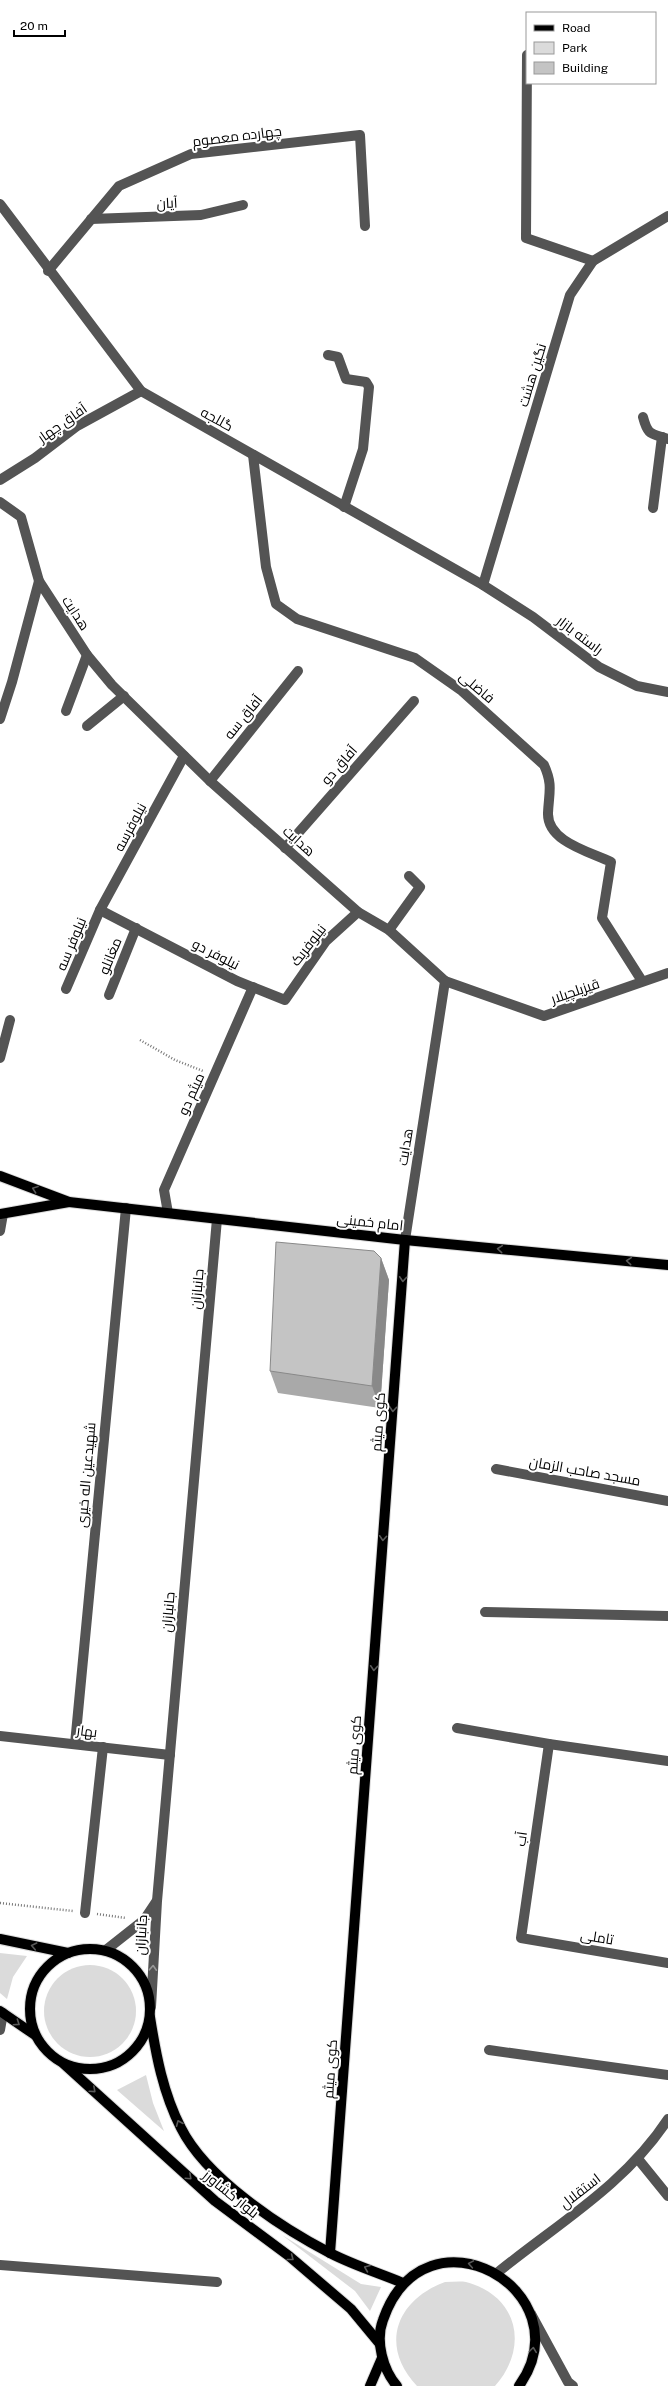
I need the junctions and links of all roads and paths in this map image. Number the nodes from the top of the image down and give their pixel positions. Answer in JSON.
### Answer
{"nodes":[{"id":1,"x":527,"y":84,"type":"edge"},
{"id":2,"x":0,"y":204,"type":"edge"},
{"id":3,"x":243,"y":205,"type":"dead end"},
{"id":4,"x":668,"y":216,"type":"edge"},
{"id":5,"x":91,"y":219,"type":"junction"},
{"id":6,"x":365,"y":226,"type":"dead end"},
{"id":7,"x":593,"y":261,"type":"junction"},
{"id":8,"x":48,"y":271,"type":"junction"},
{"id":9,"x":328,"y":355,"type":"dead end"},
{"id":10,"x":141,"y":392,"type":"junction"},
{"id":11,"x":643,"y":417,"type":"dead end"},
{"id":12,"x":665,"y":438,"type":"edge"},
{"id":13,"x":253,"y":455,"type":"junction"},
{"id":14,"x":0,"y":480,"type":"edge"},
{"id":15,"x":0,"y":502,"type":"edge"},
{"id":16,"x":344,"y":507,"type":"junction"},
{"id":17,"x":653,"y":508,"type":"dead end"},
{"id":18,"x":39,"y":581,"type":"junction"},
{"id":19,"x":483,"y":585,"type":"junction"},
{"id":20,"x":87,"y":655,"type":"junction"},
{"id":21,"x":298,"y":671,"type":"dead end"},
{"id":22,"x":668,"y":692,"type":"edge"},
{"id":23,"x":124,"y":696,"type":"junction"},
{"id":24,"x":414,"y":701,"type":"dead end"},
{"id":25,"x":66,"y":711,"type":"dead end"},
{"id":26,"x":0,"y":719,"type":"edge"},
{"id":27,"x":88,"y":726,"type":"dead end"},
{"id":28,"x":184,"y":756,"type":"junction"},
{"id":29,"x":210,"y":781,"type":"junction"},
{"id":30,"x":285,"y":848,"type":"junction"},
{"id":31,"x":409,"y":876,"type":"dead end"},
{"id":32,"x":100,"y":910,"type":"junction"},
{"id":33,"x":358,"y":912,"type":"junction"},
{"id":34,"x":136,"y":928,"type":"junction"},
{"id":35,"x":389,"y":930,"type":"junction"},
{"id":36,"x":668,"y":973,"type":"edge"},
{"id":37,"x":445,"y":981,"type":"junction"},
{"id":38,"x":642,"y":981,"type":"junction"},
{"id":39,"x":253,"y":987,"type":"junction"},
{"id":40,"x":66,"y":989,"type":"dead end"},
{"id":41,"x":109,"y":995,"type":"dead end"},
{"id":42,"x":285,"y":1000,"type":"joint"},
{"id":43,"x":10,"y":1020,"type":"dead end"},
{"id":44,"x":140,"y":1040,"type":"dead end"},
{"id":45,"x":0,"y":1058,"type":"edge"},
{"id":46,"x":214,"y":1075,"type":"junction"},
{"id":47,"x":0,"y":1176,"type":"edge"},
{"id":48,"x":69,"y":1202,"type":"junction"},
{"id":49,"x":126,"y":1208,"type":"junction"},
{"id":50,"x":168,"y":1213,"type":"junction"},
{"id":51,"x":1,"y":1214,"type":"edge"},
{"id":52,"x":217,"y":1219,"type":"junction"},
{"id":53,"x":0,"y":1231,"type":"edge"},
{"id":54,"x":405,"y":1240,"type":"junction"},
{"id":55,"x":668,"y":1265,"type":"edge"},
{"id":56,"x":496,"y":1469,"type":"dead end"},
{"id":57,"x":668,"y":1501,"type":"edge"},
{"id":58,"x":485,"y":1612,"type":"dead end"},
{"id":59,"x":668,"y":1616,"type":"edge"},
{"id":60,"x":457,"y":1728,"type":"dead end"},
{"id":61,"x":0,"y":1736,"type":"edge"},
{"id":62,"x":75,"y":1744,"type":"junction"},
{"id":63,"x":549,"y":1744,"type":"junction"},
{"id":64,"x":103,"y":1747,"type":"junction"},
{"id":65,"x":170,"y":1755,"type":"junction"},
{"id":66,"x":668,"y":1761,"type":"edge"},
{"id":67,"x":157,"y":1901,"type":"junction"},
{"id":68,"x":85,"y":1913,"type":"dead end"},
{"id":69,"x":521,"y":1938,"type":"joint"},
{"id":70,"x":0,"y":1939,"type":"edge"},
{"id":71,"x":106,"y":1950,"type":"junction"},
{"id":72,"x":68,"y":1953,"type":"junction"},
{"id":73,"x":668,"y":1963,"type":"edge"},
{"id":74,"x":2,"y":2012,"type":"edge"},
{"id":75,"x":151,"y":2012,"type":"junction"},
{"id":76,"x":0,"y":2030,"type":"edge"},
{"id":77,"x":35,"y":2034,"type":"junction"},
{"id":78,"x":489,"y":2050,"type":"dead end"},
{"id":79,"x":64,"y":2064,"type":"junction"},
{"id":80,"x":668,"y":2075,"type":"edge"},
{"id":81,"x":668,"y":2119,"type":"edge"},
{"id":82,"x":638,"y":2159,"type":"junction"},
{"id":83,"x":668,"y":2196,"type":"edge"},
{"id":84,"x":330,"y":2253,"type":"junction"},
{"id":85,"x":0,"y":2265,"type":"edge"},
{"id":86,"x":497,"y":2273,"type":"junction"},
{"id":87,"x":217,"y":2282,"type":"dead end"},
{"id":88,"x":403,"y":2283,"type":"junction"},
{"id":89,"x":529,"y":2311,"type":"junction"},
{"id":90,"x":380,"y":2344,"type":"junction"},
{"id":91,"x":382,"y":2358,"type":"junction"},
{"id":92,"x":370,"y":2386,"type":"edge"},
{"id":93,"x":397,"y":2386,"type":"edge"},
{"id":94,"x":519,"y":2386,"type":"edge"},
{"id":95,"x":573,"y":2386,"type":"edge"}],
"edges":[{"from":1,"to":7,"type":"street"},
{"from":2,"to":8,"type":"street","name":"گللجه"},
{"from":3,"to":5,"type":"street","name":"آیان"},
{"from":4,"to":7,"type":"street","name":"نگین هشت"},
{"from":5,"to":6,"type":"street","name":"چهارده معصوم"},
{"from":5,"to":8,"type":"street","name":"چهارده معصوم"},
{"from":7,"to":19,"type":"street","name":"نگین هشت"},
{"from":8,"to":10,"type":"street","name":"گللجه"},
{"from":9,"to":16,"type":"street"},
{"from":10,"to":13,"type":"street","name":"گللجه"},
{"from":10,"to":14,"type":"street","name":"آفاق چهار"},
{"from":11,"to":12,"type":"street"},
{"from":12,"to":17,"type":"street"},
{"from":13,"to":16,"type":"street","name":"گللجه"},
{"from":13,"to":38,"type":"street","name":"فاضلی"},
{"from":15,"to":18,"type":"street","name":"هدایت"},
{"from":16,"to":19,"type":"street","name":"گللجه"},
{"from":18,"to":20,"type":"street","name":"هدایت"},
{"from":18,"to":26,"type":"street"},
{"from":19,"to":22,"type":"street","name":"راسته بازار"},
{"from":20,"to":23,"type":"street","name":"هدایت"},
{"from":20,"to":25,"type":"street"},
{"from":21,"to":29,"type":"street","name":"آفاق سه"},
{"from":23,"to":27,"type":"street"},
{"from":23,"to":28,"type":"street","name":"هدایت"},
{"from":24,"to":30,"type":"street","name":"آفاق دو"},
{"from":28,"to":29,"type":"street","name":"هدایت"},
{"from":28,"to":32,"type":"street","name":"نیلوفرسه"},
{"from":29,"to":30,"type":"street","name":"هدایت"},
{"from":30,"to":33,"type":"street","name":"هدایت"},
{"from":31,"to":35,"type":"street"},
{"from":32,"to":34,"type":"street","name":"نیلوفر دو"},
{"from":32,"to":40,"type":"street","name":"نیلوفر سه"},
{"from":33,"to":35,"type":"street","name":"هدایت"},
{"from":33,"to":42,"type":"street","name":"نیلوفریک"},
{"from":34,"to":39,"type":"street","name":"نیلوفر دو"},
{"from":34,"to":41,"type":"street","name":"مغانلو"},
{"from":35,"to":37,"type":"street","name":"هدایت"},
{"from":36,"to":38,"type":"street","name":"قیزیلچیلار"},
{"from":37,"to":38,"type":"street","name":"قیزیلچیلار"},
{"from":37,"to":54,"type":"street","name":"هدایت"},
{"from":39,"to":42,"type":"street","name":"نیلوفر دو"},
{"from":39,"to":46,"type":"street","name":"میثم دو"},
{"from":43,"to":45,"type":"street"},
{"from":44,"to":46,"type":"path"},
{"from":46,"to":50,"type":"street","name":"میثم دو"},
{"from":48,"to":47,"type":"main road","one_way":true},
{"from":48,"to":49,"type":"main road","name":"امام خمینی"},
{"from":48,"to":51,"type":"main road"},
{"from":49,"to":50,"type":"main road","name":"امام خمینی"},
{"from":49,"to":62,"type":"street","name":"شهیدعین اله خیری"},
{"from":50,"to":52,"type":"main road","name":"امام خمینی"},
{"from":51,"to":53,"type":"street"},
{"from":52,"to":54,"type":"main road","name":"امام خمینی"},
{"from":52,"to":65,"type":"street","name":"جانبازان"},
{"from":55,"to":54,"type":"main road","name":"امام خمینی","one_way":true},
{"from":54,"to":84,"type":"main road","name":"کوی میثم","one_way":true},
{"from":56,"to":57,"type":"street","name":"مسجد صاحب الزمان"},
{"from":58,"to":59,"type":"street"},
{"from":60,"to":63,"type":"street"},
{"from":61,"to":62,"type":"street","name":"بهار"},
{"from":62,"to":64,"type":"street","name":"بهار"},
{"from":63,"to":66,"type":"street"},
{"from":63,"to":69,"type":"street","name":"آب"},
{"from":64,"to":65,"type":"street","name":"بهار"},
{"from":64,"to":68,"type":"street"},
{"from":65,"to":67,"type":"street","name":"جانبازان"},
{"from":67,"to":71,"type":"street"},
{"from":75,"to":67,"type":"street","name":"جانبازان","one_way":true},
{"from":69,"to":73,"type":"street","name":"تاملی"},
{"from":72,"to":70,"type":"main road","one_way":true},
{"from":71,"to":72,"type":"main road"},
{"from":71,"to":75,"type":"main road"},
{"from":72,"to":77,"type":"main road"},
{"from":74,"to":76,"type":"street"},
{"from":74,"to":77,"type":"main road","one_way":true},
{"from":75,"to":79,"type":"main road"},
{"from":84,"to":75,"type":"main road","name":"بلوار کشاورز","one_way":true},
{"from":77,"to":79,"type":"main road"},
{"from":78,"to":80,"type":"street"},
{"from":79,"to":90,"type":"main road","name":"بلوار کشاورز","one_way":true},
{"from":81,"to":82,"type":"street","name":"استقلال"},
{"from":82,"to":83,"type":"street"},
{"from":82,"to":86,"type":"street","name":"استقلال"},
{"from":88,"to":84,"type":"main road","name":"بلوار کشاورز","one_way":true},
{"from":85,"to":87,"type":"street"},
{"from":86,"to":88,"type":"main road","one_way":true},
{"from":86,"to":89,"type":"main road"},
{"from":88,"to":90,"type":"main road"},
{"from":94,"to":89,"type":"main road","one_way":true},
{"from":89,"to":95,"type":"street"},
{"from":90,"to":91,"type":"main road"},
{"from":91,"to":92,"type":"main road"},
{"from":91,"to":93,"type":"main road"}]}
